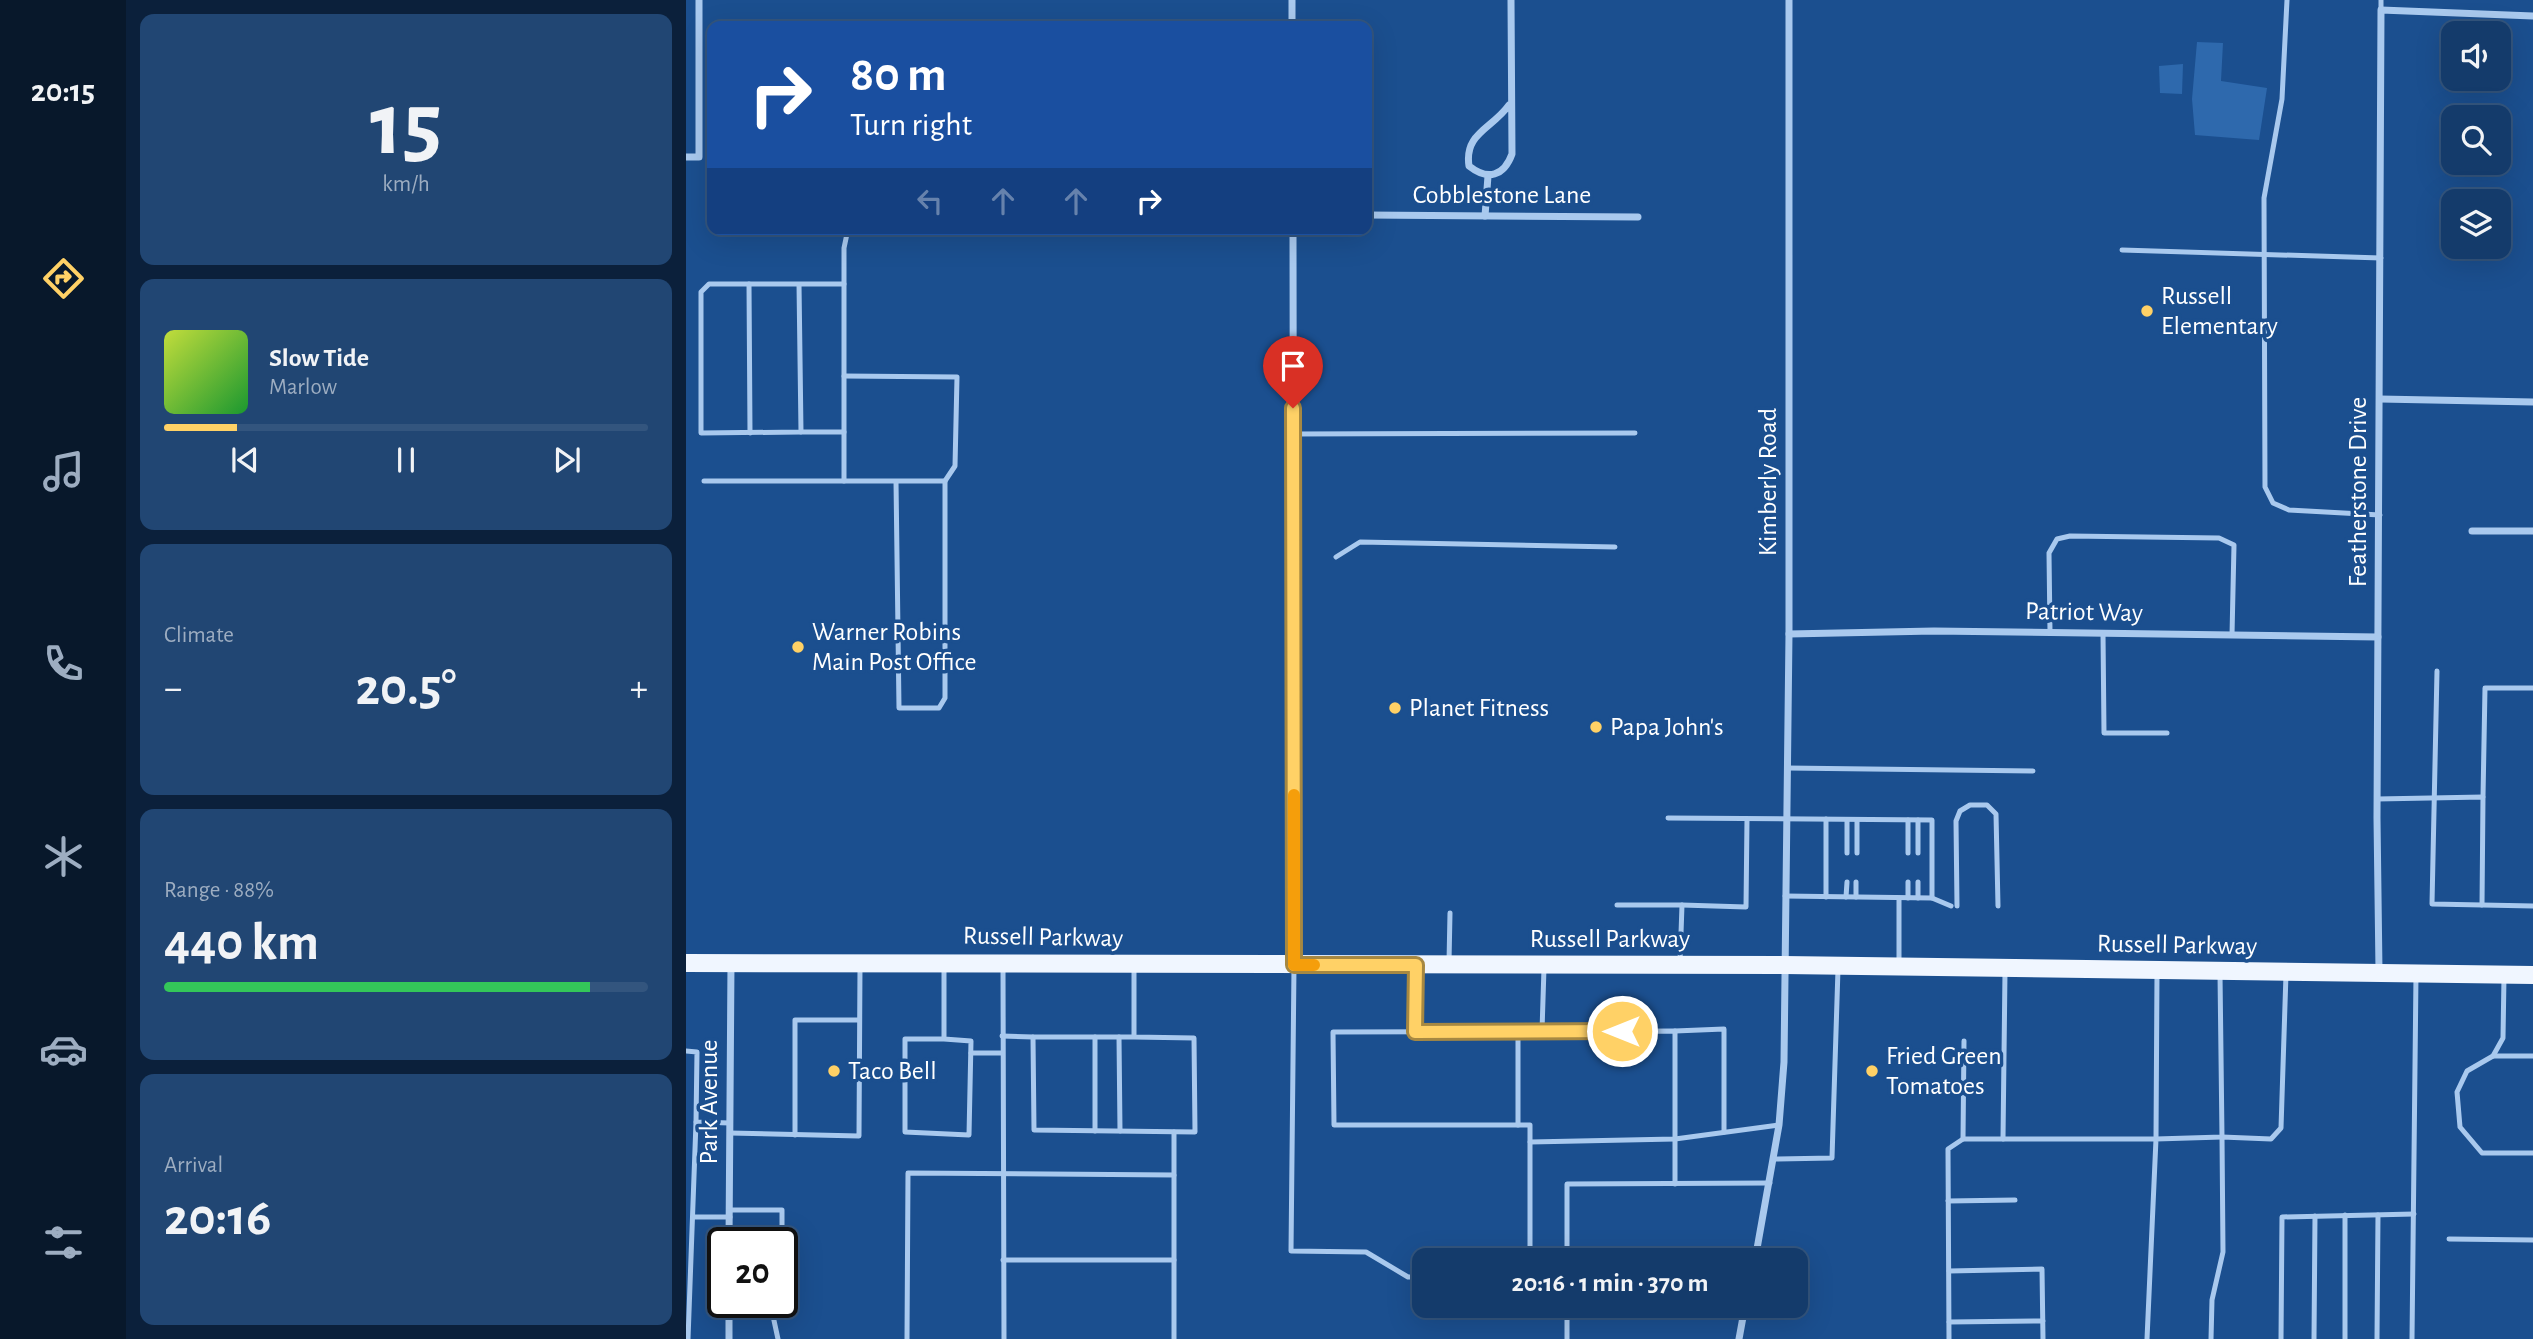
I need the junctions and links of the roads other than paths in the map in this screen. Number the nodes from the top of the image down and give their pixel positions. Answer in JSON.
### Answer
{"nodes":[{"id":1,"x":699,"y":0,"type":"edge"},
{"id":2,"x":1292,"y":0,"type":"edge"},
{"id":3,"x":1511,"y":0,"type":"edge"},
{"id":4,"x":1789,"y":0,"type":"edge"},
{"id":5,"x":2287,"y":0,"type":"edge"},
{"id":6,"x":2381,"y":0,"type":"edge"},
{"id":7,"x":2381,"y":10,"type":"junction"},
{"id":8,"x":2533,"y":16,"type":"edge"},
{"id":9,"x":1292,"y":21,"type":"edge"},
{"id":10,"x":1509,"y":105,"type":"junction"},
{"id":11,"x":686,"y":157,"type":"edge"},
{"id":12,"x":1488,"y":176,"type":"junction"},
{"id":13,"x":1372,"y":215,"type":"edge"},
{"id":14,"x":1485,"y":216,"type":"junction"},
{"id":15,"x":1638,"y":217,"type":"dead end"},
{"id":16,"x":847,"y":235,"type":"edge"},
{"id":17,"x":1293,"y":235,"type":"edge"},
{"id":18,"x":2122,"y":250,"type":"dead end"},
{"id":19,"x":2266,"y":257,"type":"junction"},
{"id":20,"x":2381,"y":258,"type":"junction"},
{"id":21,"x":749,"y":284,"type":"junction"},
{"id":22,"x":799,"y":284,"type":"junction"},
{"id":23,"x":844,"y":284,"type":"junction"},
{"id":24,"x":844,"y":376,"type":"junction"},
{"id":25,"x":2380,"y":399,"type":"junction"},
{"id":26,"x":2533,"y":402,"type":"edge"},
{"id":27,"x":801,"y":432,"type":"junction"},
{"id":28,"x":844,"y":432,"type":"junction"},
{"id":29,"x":750,"y":433,"type":"junction"},
{"id":30,"x":1635,"y":433,"type":"dead end"},
{"id":31,"x":1293,"y":434,"type":"junction"},
{"id":32,"x":704,"y":481,"type":"dead end"},
{"id":33,"x":844,"y":481,"type":"junction"},
{"id":34,"x":896,"y":481,"type":"junction"},
{"id":35,"x":945,"y":481,"type":"junction"},
{"id":36,"x":2380,"y":515,"type":"junction"},
{"id":37,"x":2472,"y":531,"type":"dead end"},
{"id":38,"x":2533,"y":531,"type":"edge"},
{"id":39,"x":1615,"y":547,"type":"dead end"},
{"id":40,"x":1336,"y":557,"type":"dead end"},
{"id":41,"x":2050,"y":632,"type":"junction"},
{"id":42,"x":2104,"y":633,"type":"junction"},
{"id":43,"x":1789,"y":634,"type":"junction"},
{"id":44,"x":2232,"y":635,"type":"junction"},
{"id":45,"x":2378,"y":637,"type":"junction"},
{"id":46,"x":2437,"y":671,"type":"dead end"},
{"id":47,"x":2533,"y":688,"type":"edge"},
{"id":48,"x":2167,"y":733,"type":"dead end"},
{"id":49,"x":1787,"y":768,"type":"junction"},
{"id":50,"x":2033,"y":771,"type":"dead end"},
{"id":51,"x":2483,"y":797,"type":"junction"},
{"id":52,"x":2434,"y":798,"type":"junction"},
{"id":53,"x":2377,"y":799,"type":"junction"},
{"id":54,"x":1668,"y":818,"type":"dead end"},
{"id":55,"x":1747,"y":819,"type":"junction"},
{"id":56,"x":1786,"y":819,"type":"junction"},
{"id":57,"x":1826,"y":819,"type":"junction"},
{"id":58,"x":1847,"y":820,"type":"junction"},
{"id":59,"x":1857,"y":820,"type":"junction"},
{"id":60,"x":1908,"y":820,"type":"junction"},
{"id":61,"x":1918,"y":820,"type":"junction"},
{"id":62,"x":1847,"y":853,"type":"dead end"},
{"id":63,"x":1857,"y":853,"type":"dead end"},
{"id":64,"x":1908,"y":853,"type":"dead end"},
{"id":65,"x":1918,"y":853,"type":"dead end"},
{"id":66,"x":1847,"y":882,"type":"dead end"},
{"id":67,"x":1856,"y":882,"type":"dead end"},
{"id":68,"x":1908,"y":882,"type":"dead end"},
{"id":69,"x":1918,"y":882,"type":"dead end"},
{"id":70,"x":1784,"y":897,"type":"junction"},
{"id":71,"x":1826,"y":897,"type":"junction"},
{"id":72,"x":1846,"y":897,"type":"junction"},
{"id":73,"x":1856,"y":897,"type":"junction"},
{"id":74,"x":1899,"y":898,"type":"junction"},
{"id":75,"x":1908,"y":898,"type":"junction"},
{"id":76,"x":1918,"y":898,"type":"junction"},
{"id":77,"x":1931,"y":898,"type":"junction"},
{"id":78,"x":1617,"y":905,"type":"dead end"},
{"id":79,"x":1682,"y":905,"type":"junction"},
{"id":80,"x":2482,"y":905,"type":"junction"},
{"id":81,"x":1998,"y":906,"type":"dead end"},
{"id":82,"x":2533,"y":906,"type":"edge"},
{"id":83,"x":1450,"y":913,"type":"dead end"},
{"id":84,"x":944,"y":962,"type":"junction"},
{"id":85,"x":686,"y":963,"type":"edge"},
{"id":86,"x":731,"y":963,"type":"junction"},
{"id":87,"x":860,"y":963,"type":"junction"},
{"id":88,"x":1003,"y":963,"type":"junction"},
{"id":89,"x":1133,"y":964,"type":"junction"},
{"id":90,"x":1294,"y":965,"type":"junction"},
{"id":91,"x":1416,"y":965,"type":"junction"},
{"id":92,"x":1449,"y":965,"type":"junction"},
{"id":93,"x":1544,"y":965,"type":"junction"},
{"id":94,"x":1680,"y":965,"type":"junction"},
{"id":95,"x":1784,"y":965,"type":"junction"},
{"id":96,"x":1838,"y":965,"type":"junction"},
{"id":97,"x":1899,"y":967,"type":"junction"},
{"id":98,"x":2005,"y":969,"type":"junction"},
{"id":99,"x":2157,"y":971,"type":"junction"},
{"id":100,"x":2220,"y":972,"type":"junction"},
{"id":101,"x":2286,"y":974,"type":"junction"},
{"id":102,"x":2379,"y":975,"type":"junction"},
{"id":103,"x":2416,"y":975,"type":"junction"},
{"id":104,"x":2504,"y":975,"type":"junction"},
{"id":105,"x":2533,"y":975,"type":"edge"},
{"id":106,"x":859,"y":1020,"type":"junction"},
{"id":107,"x":1518,"y":1031,"type":"junction"},
{"id":108,"x":1542,"y":1031,"type":"junction"},
{"id":109,"x":1675,"y":1031,"type":"junction"},
{"id":110,"x":1415,"y":1032,"type":"junction"},
{"id":111,"x":1002,"y":1036,"type":"junction"},
{"id":112,"x":1033,"y":1037,"type":"junction"},
{"id":113,"x":1095,"y":1037,"type":"junction"},
{"id":114,"x":1119,"y":1037,"type":"junction"},
{"id":115,"x":1133,"y":1037,"type":"junction"},
{"id":116,"x":944,"y":1039,"type":"junction"},
{"id":117,"x":1964,"y":1041,"type":"dead end"},
{"id":118,"x":686,"y":1051,"type":"edge"},
{"id":119,"x":971,"y":1053,"type":"junction"},
{"id":120,"x":1002,"y":1053,"type":"junction"},
{"id":121,"x":2493,"y":1056,"type":"junction"},
{"id":122,"x":2533,"y":1056,"type":"edge"},
{"id":123,"x":686,"y":1102,"type":"edge"},
{"id":124,"x":696,"y":1102,"type":"junction"},
{"id":125,"x":696,"y":1122,"type":"junction"},
{"id":126,"x":730,"y":1123,"type":"junction"},
{"id":127,"x":1518,"y":1125,"type":"junction"},
{"id":128,"x":1779,"y":1125,"type":"junction"},
{"id":129,"x":1095,"y":1131,"type":"junction"},
{"id":130,"x":1120,"y":1131,"type":"junction"},
{"id":131,"x":1174,"y":1132,"type":"junction"},
{"id":132,"x":1724,"y":1132,"type":"junction"},
{"id":133,"x":730,"y":1133,"type":"junction"},
{"id":134,"x":795,"y":1135,"type":"junction"},
{"id":135,"x":2222,"y":1137,"type":"junction"},
{"id":136,"x":1675,"y":1139,"type":"junction"},
{"id":137,"x":1963,"y":1139,"type":"junction"},
{"id":138,"x":2003,"y":1139,"type":"junction"},
{"id":139,"x":2156,"y":1139,"type":"junction"},
{"id":140,"x":1530,"y":1142,"type":"junction"},
{"id":141,"x":2533,"y":1153,"type":"edge"},
{"id":142,"x":686,"y":1156,"type":"edge"},
{"id":143,"x":695,"y":1156,"type":"junction"},
{"id":144,"x":1774,"y":1159,"type":"junction"},
{"id":145,"x":1002,"y":1172,"type":"junction"},
{"id":146,"x":1174,"y":1175,"type":"junction"},
{"id":147,"x":1770,"y":1183,"type":"junction"},
{"id":148,"x":1675,"y":1184,"type":"junction"},
{"id":149,"x":2015,"y":1200,"type":"dead end"},
{"id":150,"x":1948,"y":1201,"type":"junction"},
{"id":151,"x":690,"y":1203,"type":"edge"},
{"id":152,"x":730,"y":1213,"type":"junction"},
{"id":153,"x":2414,"y":1214,"type":"junction"},
{"id":154,"x":2345,"y":1215,"type":"junction"},
{"id":155,"x":2378,"y":1215,"type":"junction"},
{"id":156,"x":2315,"y":1216,"type":"junction"},
{"id":157,"x":693,"y":1217,"type":"junction"},
{"id":158,"x":730,"y":1227,"type":"edge"},
{"id":159,"x":782,"y":1227,"type":"edge"},
{"id":160,"x":2449,"y":1239,"type":"dead end"},
{"id":161,"x":2533,"y":1240,"type":"edge"},
{"id":162,"x":1530,"y":1248,"type":"edge"},
{"id":163,"x":1567,"y":1248,"type":"edge"},
{"id":164,"x":1757,"y":1248,"type":"edge"},
{"id":165,"x":1003,"y":1261,"type":"junction"},
{"id":166,"x":1174,"y":1261,"type":"junction"},
{"id":167,"x":1949,"y":1270,"type":"junction"},
{"id":168,"x":1412,"y":1277,"type":"edge"},
{"id":169,"x":729,"y":1318,"type":"edge"},
{"id":170,"x":773,"y":1318,"type":"edge"},
{"id":171,"x":1567,"y":1318,"type":"edge"},
{"id":172,"x":1743,"y":1318,"type":"edge"},
{"id":173,"x":2043,"y":1321,"type":"junction"},
{"id":174,"x":1949,"y":1322,"type":"junction"},
{"id":175,"x":688,"y":1339,"type":"edge"},
{"id":176,"x":729,"y":1339,"type":"edge"},
{"id":177,"x":778,"y":1339,"type":"edge"},
{"id":178,"x":907,"y":1339,"type":"edge"},
{"id":179,"x":1004,"y":1339,"type":"edge"},
{"id":180,"x":1174,"y":1339,"type":"edge"},
{"id":181,"x":1567,"y":1339,"type":"edge"},
{"id":182,"x":1739,"y":1339,"type":"edge"},
{"id":183,"x":1949,"y":1339,"type":"edge"},
{"id":184,"x":2043,"y":1339,"type":"edge"},
{"id":185,"x":2147,"y":1339,"type":"edge"},
{"id":186,"x":2211,"y":1339,"type":"edge"},
{"id":187,"x":2281,"y":1339,"type":"edge"},
{"id":188,"x":2314,"y":1339,"type":"edge"},
{"id":189,"x":2345,"y":1339,"type":"edge"},
{"id":190,"x":2377,"y":1339,"type":"edge"},
{"id":191,"x":2412,"y":1339,"type":"edge"}],
"edges":[{"from":1,"to":11,"type":"street"},
{"from":2,"to":9,"type":"street"},
{"from":3,"to":10,"type":"street"},
{"from":4,"to":43,"type":"street","name":"Kimberly Road"},
{"from":5,"to":19,"type":"lane"},
{"from":6,"to":7,"type":"lane"},
{"from":7,"to":8,"type":"street"},
{"from":7,"to":20,"type":"street","name":"Featherstone Drive"},
{"from":10,"to":12,"type":"street"},
{"from":10,"to":12,"type":"street"},
{"from":12,"to":14,"type":"street"},
{"from":13,"to":14,"type":"street","name":"Cobblestone Lane"},
{"from":14,"to":15,"type":"street","name":"Cobblestone Lane"},
{"from":16,"to":23,"type":"lane"},
{"from":17,"to":31,"type":"street"},
{"from":18,"to":19,"type":"lane"},
{"from":19,"to":20,"type":"lane"},
{"from":19,"to":36,"type":"lane"},
{"from":20,"to":25,"type":"street","name":"Featherstone Drive"},
{"from":21,"to":22,"type":"lane"},
{"from":21,"to":29,"type":"lane"},
{"from":21,"to":29,"type":"lane"},
{"from":22,"to":23,"type":"lane"},
{"from":22,"to":27,"type":"lane"},
{"from":23,"to":24,"type":"lane"},
{"from":24,"to":28,"type":"lane"},
{"from":24,"to":35,"type":"lane"},
{"from":25,"to":26,"type":"street"},
{"from":25,"to":36,"type":"street","name":"Featherstone Drive"},
{"from":27,"to":28,"type":"lane"},
{"from":27,"to":29,"type":"lane"},
{"from":28,"to":33,"type":"lane"},
{"from":30,"to":31,"type":"lane"},
{"from":31,"to":90,"type":"street"},
{"from":32,"to":33,"type":"lane"},
{"from":33,"to":34,"type":"lane"},
{"from":34,"to":35,"type":"lane"},
{"from":34,"to":35,"type":"lane"},
{"from":36,"to":45,"type":"street","name":"Featherstone Drive"},
{"from":37,"to":38,"type":"street"},
{"from":39,"to":40,"type":"lane"},
{"from":41,"to":42,"type":"street","name":"Patriot Way"},
{"from":41,"to":43,"type":"street","name":"Patriot Way"},
{"from":41,"to":44,"type":"lane"},
{"from":42,"to":44,"type":"street","name":"Patriot Way"},
{"from":42,"to":48,"type":"lane"},
{"from":43,"to":49,"type":"street","name":"Kimberly Road"},
{"from":44,"to":45,"type":"street","name":"Patriot Way"},
{"from":45,"to":53,"type":"street","name":"Featherstone Drive"},
{"from":46,"to":52,"type":"lane"},
{"from":47,"to":51,"type":"lane"},
{"from":49,"to":50,"type":"lane"},
{"from":49,"to":56,"type":"street","name":"Kimberly Road"},
{"from":51,"to":52,"type":"lane"},
{"from":51,"to":80,"type":"lane"},
{"from":52,"to":53,"type":"lane"},
{"from":52,"to":80,"type":"lane"},
{"from":53,"to":102,"type":"street","name":"Featherstone Drive"},
{"from":54,"to":55,"type":"lane"},
{"from":55,"to":56,"type":"lane"},
{"from":55,"to":79,"type":"lane"},
{"from":56,"to":57,"type":"lane"},
{"from":56,"to":70,"type":"street","name":"Kimberly Road"},
{"from":57,"to":58,"type":"lane"},
{"from":57,"to":71,"type":"lane"},
{"from":58,"to":59,"type":"lane"},
{"from":58,"to":62,"type":"lane"},
{"from":59,"to":60,"type":"lane"},
{"from":59,"to":63,"type":"lane"},
{"from":60,"to":61,"type":"lane"},
{"from":60,"to":64,"type":"lane"},
{"from":61,"to":65,"type":"lane"},
{"from":61,"to":77,"type":"lane"},
{"from":66,"to":72,"type":"lane"},
{"from":67,"to":73,"type":"lane"},
{"from":68,"to":75,"type":"lane"},
{"from":69,"to":76,"type":"lane"},
{"from":70,"to":71,"type":"lane"},
{"from":70,"to":95,"type":"street","name":"Kimberly Road"},
{"from":71,"to":72,"type":"lane"},
{"from":72,"to":73,"type":"lane"},
{"from":73,"to":74,"type":"lane"},
{"from":74,"to":75,"type":"lane"},
{"from":74,"to":97,"type":"lane"},
{"from":75,"to":76,"type":"lane"},
{"from":76,"to":77,"type":"lane"},
{"from":77,"to":81,"type":"lane"},
{"from":78,"to":79,"type":"lane"},
{"from":79,"to":94,"type":"lane"},
{"from":80,"to":82,"type":"lane"},
{"from":83,"to":92,"type":"lane"},
{"from":84,"to":87,"type":"main road","name":"Russell Parkway"},
{"from":84,"to":88,"type":"main road","name":"Russell Parkway"},
{"from":84,"to":116,"type":"lane"},
{"from":85,"to":86,"type":"main road","name":"Russell Parkway"},
{"from":86,"to":87,"type":"main road","name":"Russell Parkway"},
{"from":86,"to":126,"type":"street","name":"Park Avenue"},
{"from":87,"to":106,"type":"lane"},
{"from":88,"to":89,"type":"main road","name":"Russell Parkway"},
{"from":88,"to":111,"type":"lane"},
{"from":89,"to":90,"type":"main road","name":"Russell Parkway"},
{"from":89,"to":115,"type":"lane"},
{"from":90,"to":91,"type":"main road","name":"Russell Parkway"},
{"from":90,"to":168,"type":"lane"},
{"from":91,"to":92,"type":"main road","name":"Russell Parkway"},
{"from":91,"to":110,"type":"lane"},
{"from":92,"to":93,"type":"main road","name":"Russell Parkway"},
{"from":93,"to":94,"type":"main road","name":"Russell Parkway"},
{"from":93,"to":108,"type":"lane"},
{"from":94,"to":95,"type":"main road","name":"Russell Parkway"},
{"from":95,"to":96,"type":"main road","name":"Russell Parkway"},
{"from":95,"to":128,"type":"street","name":"Kimberly Road"},
{"from":96,"to":97,"type":"main road","name":"Russell Parkway"},
{"from":96,"to":144,"type":"lane"},
{"from":97,"to":98,"type":"main road","name":"Russell Parkway"},
{"from":98,"to":99,"type":"main road","name":"Russell Parkway"},
{"from":98,"to":138,"type":"lane"},
{"from":99,"to":100,"type":"main road","name":"Russell Parkway"},
{"from":99,"to":139,"type":"lane"},
{"from":100,"to":101,"type":"main road","name":"Russell Parkway"},
{"from":100,"to":135,"type":"lane"},
{"from":101,"to":102,"type":"main road","name":"Russell Parkway"},
{"from":101,"to":135,"type":"lane"},
{"from":102,"to":103,"type":"main road","name":"Russell Parkway"},
{"from":103,"to":104,"type":"main road","name":"Russell Parkway"},
{"from":103,"to":153,"type":"lane"},
{"from":104,"to":105,"type":"main road","name":"Russell Parkway"},
{"from":104,"to":121,"type":"lane"},
{"from":106,"to":134,"type":"lane"},
{"from":106,"to":134,"type":"lane"},
{"from":107,"to":108,"type":"lane"},
{"from":107,"to":110,"type":"lane"},
{"from":107,"to":127,"type":"lane"},
{"from":108,"to":109,"type":"lane"},
{"from":109,"to":132,"type":"lane"},
{"from":109,"to":136,"type":"lane"},
{"from":110,"to":127,"type":"lane"},
{"from":111,"to":112,"type":"lane"},
{"from":111,"to":120,"type":"lane"},
{"from":112,"to":113,"type":"lane"},
{"from":112,"to":129,"type":"lane"},
{"from":113,"to":114,"type":"lane"},
{"from":113,"to":129,"type":"lane"},
{"from":114,"to":115,"type":"lane"},
{"from":114,"to":130,"type":"lane"},
{"from":115,"to":131,"type":"lane"},
{"from":116,"to":119,"type":"lane"},
{"from":116,"to":119,"type":"lane"},
{"from":117,"to":137,"type":"lane"},
{"from":118,"to":124,"type":"lane"},
{"from":119,"to":120,"type":"lane"},
{"from":120,"to":145,"type":"lane"},
{"from":121,"to":122,"type":"lane"},
{"from":121,"to":141,"type":"lane"},
{"from":123,"to":124,"type":"lane"},
{"from":124,"to":125,"type":"lane"},
{"from":125,"to":126,"type":"lane"},
{"from":125,"to":143,"type":"lane"},
{"from":126,"to":133,"type":"street","name":"Park Avenue"},
{"from":127,"to":140,"type":"lane"},
{"from":128,"to":132,"type":"lane"},
{"from":128,"to":144,"type":"street","name":"Kimberly Road"},
{"from":129,"to":130,"type":"lane"},
{"from":130,"to":131,"type":"lane"},
{"from":131,"to":146,"type":"lane"},
{"from":132,"to":136,"type":"lane"},
{"from":133,"to":134,"type":"lane"},
{"from":133,"to":152,"type":"street","name":"Park Avenue"},
{"from":135,"to":139,"type":"lane"},
{"from":135,"to":186,"type":"lane"},
{"from":136,"to":140,"type":"lane"},
{"from":136,"to":148,"type":"lane"},
{"from":137,"to":138,"type":"lane"},
{"from":137,"to":150,"type":"lane"},
{"from":138,"to":139,"type":"lane"},
{"from":139,"to":185,"type":"lane"},
{"from":140,"to":162,"type":"lane"},
{"from":142,"to":143,"type":"lane"},
{"from":143,"to":151,"type":"lane"},
{"from":144,"to":147,"type":"street","name":"Kimberly Road"},
{"from":145,"to":146,"type":"lane"},
{"from":145,"to":165,"type":"lane"},
{"from":145,"to":178,"type":"lane"},
{"from":146,"to":166,"type":"lane"},
{"from":147,"to":148,"type":"lane"},
{"from":147,"to":164,"type":"street","name":"Kimberly Road"},
{"from":148,"to":163,"type":"lane"},
{"from":149,"to":150,"type":"lane"},
{"from":150,"to":167,"type":"lane"},
{"from":151,"to":157,"type":"lane"},
{"from":152,"to":157,"type":"lane"},
{"from":152,"to":158,"type":"street","name":"Park Avenue"},
{"from":152,"to":159,"type":"lane"},
{"from":153,"to":155,"type":"lane"},
{"from":153,"to":191,"type":"lane"},
{"from":154,"to":155,"type":"lane"},
{"from":154,"to":156,"type":"lane"},
{"from":154,"to":189,"type":"lane"},
{"from":155,"to":190,"type":"lane"},
{"from":156,"to":187,"type":"lane"},
{"from":156,"to":188,"type":"lane"},
{"from":157,"to":175,"type":"lane"},
{"from":160,"to":161,"type":"lane"},
{"from":165,"to":166,"type":"lane"},
{"from":165,"to":179,"type":"lane"},
{"from":166,"to":180,"type":"lane"},
{"from":167,"to":173,"type":"lane"},
{"from":167,"to":174,"type":"lane"},
{"from":169,"to":176,"type":"street"},
{"from":170,"to":177,"type":"lane"},
{"from":171,"to":181,"type":"lane"},
{"from":172,"to":182,"type":"street"},
{"from":173,"to":174,"type":"lane"},
{"from":173,"to":184,"type":"lane"},
{"from":174,"to":183,"type":"lane"}]}
